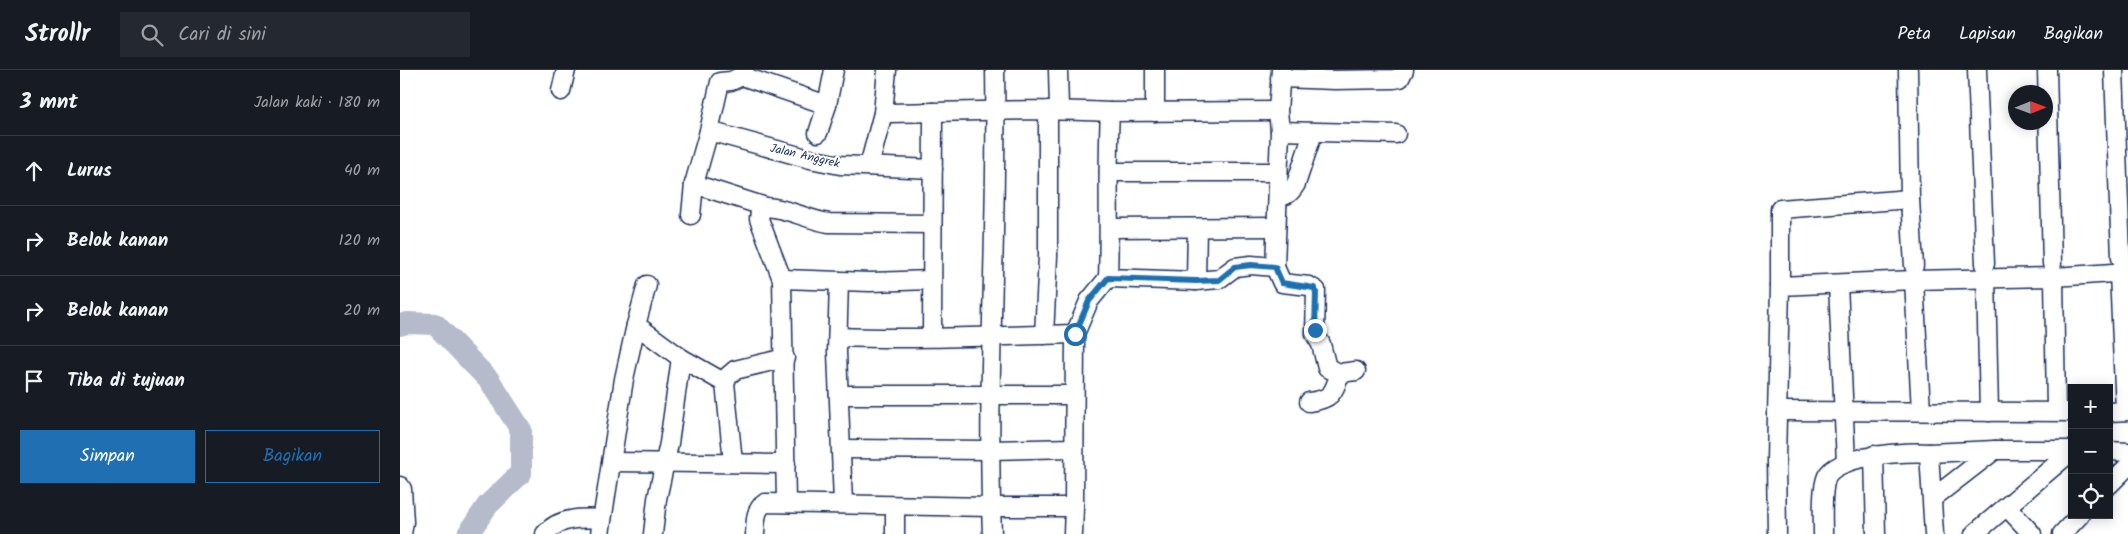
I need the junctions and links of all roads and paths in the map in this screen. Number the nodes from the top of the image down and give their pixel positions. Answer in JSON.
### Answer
{"nodes":[{"id":1,"x":566,"y":70,"type":"edge"},
{"id":2,"x":834,"y":70,"type":"edge"},
{"id":3,"x":887,"y":70,"type":"edge"},
{"id":4,"x":995,"y":70,"type":"edge"},
{"id":5,"x":1058,"y":70,"type":"edge"},
{"id":6,"x":1155,"y":70,"type":"edge"},
{"id":7,"x":1404,"y":70,"type":"edge"},
{"id":8,"x":1908,"y":70,"type":"edge"},
{"id":9,"x":1977,"y":70,"type":"edge"},
{"id":10,"x":2047,"y":70,"type":"edge"},
{"id":11,"x":2114,"y":70,"type":"edge"},
{"id":12,"x":743,"y":73,"type":"edge"},
{"id":13,"x":1281,"y":74,"type":"edge"},
{"id":14,"x":1335,"y":75,"type":"edge"},
{"id":15,"x":715,"y":76,"type":"edge"},
{"id":16,"x":561,"y":91,"type":"dead end"},
{"id":17,"x":827,"y":105,"type":"junction"},
{"id":18,"x":1054,"y":109,"type":"junction"},
{"id":19,"x":1278,"y":111,"type":"junction"},
{"id":20,"x":933,"y":112,"type":"junction"},
{"id":21,"x":996,"y":112,"type":"junction"},
{"id":22,"x":1110,"y":112,"type":"junction"},
{"id":23,"x":1155,"y":112,"type":"junction"},
{"id":24,"x":882,"y":113,"type":"junction"},
{"id":25,"x":709,"y":131,"type":"junction"},
{"id":26,"x":1280,"y":131,"type":"junction"},
{"id":27,"x":818,"y":133,"type":"dead end"},
{"id":28,"x":1313,"y":133,"type":"junction"},
{"id":29,"x":1396,"y":134,"type":"dead end"},
{"id":30,"x":869,"y":166,"type":"junction"},
{"id":31,"x":934,"y":169,"type":"junction"},
{"id":32,"x":1109,"y":172,"type":"junction"},
{"id":33,"x":1278,"y":172,"type":"junction"},
{"id":34,"x":694,"y":184,"type":"junction"},
{"id":35,"x":1278,"y":197,"type":"junction"},
{"id":36,"x":1910,"y":198,"type":"junction"},
{"id":37,"x":766,"y":207,"type":"junction"},
{"id":38,"x":691,"y":215,"type":"dead end"},
{"id":39,"x":932,"y":224,"type":"junction"},
{"id":40,"x":1276,"y":227,"type":"junction"},
{"id":41,"x":1110,"y":228,"type":"junction"},
{"id":42,"x":1197,"y":228,"type":"junction"},
{"id":43,"x":1275,"y":267,"type":"junction"},
{"id":44,"x":2123,"y":268,"type":"edge"},
{"id":45,"x":2053,"y":270,"type":"junction"},
{"id":46,"x":1985,"y":271,"type":"junction"},
{"id":47,"x":1914,"y":273,"type":"junction"},
{"id":48,"x":1108,"y":278,"type":"junction"},
{"id":49,"x":782,"y":279,"type":"junction"},
{"id":50,"x":932,"y":280,"type":"junction"},
{"id":51,"x":839,"y":281,"type":"junction"},
{"id":52,"x":1196,"y":281,"type":"junction"},
{"id":53,"x":1838,"y":284,"type":"junction"},
{"id":54,"x":647,"y":285,"type":"dead end"},
{"id":55,"x":1780,"y":286,"type":"junction"},
{"id":56,"x":636,"y":325,"type":"junction"},
{"id":57,"x":1075,"y":334,"type":"junction"},
{"id":58,"x":1044,"y":335,"type":"junction"},
{"id":59,"x":838,"y":337,"type":"junction"},
{"id":60,"x":932,"y":337,"type":"junction"},
{"id":61,"x":990,"y":337,"type":"junction"},
{"id":62,"x":681,"y":358,"type":"junction"},
{"id":63,"x":785,"y":358,"type":"junction"},
{"id":64,"x":725,"y":383,"type":"junction"},
{"id":65,"x":991,"y":394,"type":"junction"},
{"id":66,"x":839,"y":395,"type":"junction"},
{"id":67,"x":1074,"y":395,"type":"junction"},
{"id":68,"x":1309,"y":402,"type":"dead end"},
{"id":69,"x":1777,"y":411,"type":"junction"},
{"id":70,"x":1921,"y":411,"type":"junction"},
{"id":71,"x":2121,"y":411,"type":"edge"},
{"id":72,"x":1844,"y":412,"type":"junction"},
{"id":73,"x":1989,"y":412,"type":"junction"},
{"id":74,"x":2064,"y":412,"type":"edge"},
{"id":75,"x":842,"y":448,"type":"junction"},
{"id":76,"x":1073,"y":448,"type":"junction"},
{"id":77,"x":990,"y":450,"type":"junction"},
{"id":78,"x":1995,"y":450,"type":"junction"},
{"id":79,"x":2068,"y":450,"type":"edge"},
{"id":80,"x":2113,"y":451,"type":"edge"},
{"id":81,"x":2128,"y":452,"type":"edge"},
{"id":82,"x":1930,"y":454,"type":"junction"},
{"id":83,"x":2068,"y":454,"type":"edge"},
{"id":84,"x":1874,"y":455,"type":"junction"},
{"id":85,"x":611,"y":462,"type":"junction"},
{"id":86,"x":666,"y":462,"type":"junction"},
{"id":87,"x":733,"y":462,"type":"junction"},
{"id":88,"x":1846,"y":463,"type":"junction"},
{"id":89,"x":786,"y":464,"type":"junction"},
{"id":90,"x":2126,"y":472,"type":"edge"},
{"id":91,"x":2113,"y":482,"type":"edge"},
{"id":92,"x":400,"y":486,"type":"edge"},
{"id":93,"x":1933,"y":498,"type":"junction"},
{"id":94,"x":786,"y":503,"type":"junction"},
{"id":95,"x":843,"y":503,"type":"junction"},
{"id":96,"x":895,"y":506,"type":"junction"},
{"id":97,"x":991,"y":507,"type":"junction"},
{"id":98,"x":1074,"y":507,"type":"junction"},
{"id":99,"x":2007,"y":507,"type":"junction"},
{"id":100,"x":2076,"y":519,"type":"edge"},
{"id":101,"x":601,"y":526,"type":"edge"},
{"id":102,"x":402,"y":534,"type":"edge"},
{"id":103,"x":545,"y":534,"type":"edge"},
{"id":104,"x":653,"y":534,"type":"edge"},
{"id":105,"x":754,"y":534,"type":"edge"},
{"id":106,"x":895,"y":534,"type":"edge"},
{"id":107,"x":992,"y":534,"type":"edge"},
{"id":108,"x":1074,"y":534,"type":"edge"},
{"id":109,"x":1776,"y":534,"type":"edge"},
{"id":110,"x":1823,"y":534,"type":"edge"},
{"id":111,"x":1876,"y":534,"type":"edge"},
{"id":112,"x":1934,"y":534,"type":"edge"},
{"id":113,"x":1974,"y":534,"type":"edge"},
{"id":114,"x":2032,"y":534,"type":"edge"},
{"id":115,"x":2062,"y":534,"type":"edge"}],
"edges":[{"from":1,"to":16,"type":"street"},
{"from":2,"to":17,"type":"street"},
{"from":3,"to":24,"type":"street"},
{"from":4,"to":21,"type":"street"},
{"from":5,"to":18,"type":"street"},
{"from":6,"to":23,"type":"street"},
{"from":7,"to":14,"type":"street"},
{"from":8,"to":36,"type":"street"},
{"from":9,"to":46,"type":"street"},
{"from":10,"to":45,"type":"street"},
{"from":11,"to":44,"type":"street"},
{"from":12,"to":15,"type":"street"},
{"from":12,"to":17,"type":"street"},
{"from":13,"to":14,"type":"street"},
{"from":13,"to":19,"type":"street"},
{"from":15,"to":25,"type":"street"},
{"from":17,"to":27,"type":"street"},
{"from":18,"to":21,"type":"street"},
{"from":18,"to":22,"type":"street"},
{"from":18,"to":58,"type":"street"},
{"from":19,"to":23,"type":"street"},
{"from":19,"to":26,"type":"street"},
{"from":20,"to":21,"type":"street"},
{"from":20,"to":24,"type":"street"},
{"from":20,"to":31,"type":"street"},
{"from":21,"to":61,"type":"street"},
{"from":22,"to":23,"type":"street"},
{"from":22,"to":32,"type":"street"},
{"from":24,"to":30,"type":"street"},
{"from":25,"to":30,"type":"street","name":"Jalan Anggrek"},
{"from":25,"to":34,"type":"street"},
{"from":26,"to":28,"type":"street"},
{"from":26,"to":33,"type":"street"},
{"from":28,"to":29,"type":"street"},
{"from":28,"to":35,"type":"street"},
{"from":30,"to":31,"type":"street","name":"Jalan Anggrek"},
{"from":31,"to":39,"type":"street"},
{"from":32,"to":33,"type":"street"},
{"from":32,"to":41,"type":"street"},
{"from":33,"to":35,"type":"street"},
{"from":34,"to":37,"type":"street"},
{"from":34,"to":38,"type":"street"},
{"from":35,"to":40,"type":"street"},
{"from":36,"to":47,"type":"street"},
{"from":36,"to":55,"type":"street"},
{"from":37,"to":39,"type":"street"},
{"from":37,"to":49,"type":"street"},
{"from":39,"to":50,"type":"street"},
{"from":40,"to":42,"type":"street"},
{"from":40,"to":43,"type":"street"},
{"from":41,"to":42,"type":"street"},
{"from":41,"to":48,"type":"street"},
{"from":42,"to":52,"type":"street"},
{"from":43,"to":52,"type":"street"},
{"from":43,"to":68,"type":"street"},
{"from":44,"to":45,"type":"street"},
{"from":44,"to":71,"type":"street"},
{"from":45,"to":46,"type":"street"},
{"from":45,"to":74,"type":"street"},
{"from":46,"to":47,"type":"street"},
{"from":46,"to":73,"type":"street"},
{"from":47,"to":53,"type":"street"},
{"from":47,"to":70,"type":"street"},
{"from":48,"to":52,"type":"street"},
{"from":48,"to":57,"type":"street"},
{"from":49,"to":51,"type":"street"},
{"from":49,"to":63,"type":"street"},
{"from":50,"to":51,"type":"street"},
{"from":50,"to":60,"type":"street"},
{"from":51,"to":59,"type":"street"},
{"from":53,"to":55,"type":"street"},
{"from":53,"to":72,"type":"street"},
{"from":54,"to":56,"type":"street"},
{"from":55,"to":69,"type":"street"},
{"from":56,"to":62,"type":"street"},
{"from":56,"to":85,"type":"street"},
{"from":57,"to":58,"type":"street"},
{"from":57,"to":67,"type":"street"},
{"from":58,"to":61,"type":"street"},
{"from":59,"to":60,"type":"street"},
{"from":59,"to":66,"type":"street"},
{"from":60,"to":61,"type":"street"},
{"from":61,"to":65,"type":"street"},
{"from":62,"to":64,"type":"street"},
{"from":62,"to":86,"type":"street"},
{"from":63,"to":64,"type":"street"},
{"from":63,"to":89,"type":"street"},
{"from":64,"to":87,"type":"street"},
{"from":65,"to":66,"type":"street"},
{"from":65,"to":67,"type":"street"},
{"from":65,"to":77,"type":"street"},
{"from":66,"to":75,"type":"street"},
{"from":67,"to":76,"type":"street"},
{"from":69,"to":72,"type":"street"},
{"from":69,"to":109,"type":"street"},
{"from":70,"to":72,"type":"street"},
{"from":70,"to":73,"type":"street"},
{"from":72,"to":88,"type":"street"},
{"from":73,"to":74,"type":"street"},
{"from":75,"to":77,"type":"street"},
{"from":75,"to":95,"type":"street"},
{"from":76,"to":77,"type":"street"},
{"from":76,"to":98,"type":"street"},
{"from":77,"to":97,"type":"street"},
{"from":78,"to":79,"type":"street"},
{"from":78,"to":82,"type":"street"},
{"from":78,"to":93,"type":"street"},
{"from":80,"to":81,"type":"street"},
{"from":82,"to":84,"type":"street"},
{"from":82,"to":93,"type":"street"},
{"from":83,"to":99,"type":"street"},
{"from":84,"to":88,"type":"street"},
{"from":84,"to":111,"type":"street"},
{"from":85,"to":86,"type":"street"},
{"from":85,"to":101,"type":"street"},
{"from":86,"to":87,"type":"street"},
{"from":86,"to":104,"type":"street"},
{"from":87,"to":89,"type":"street"},
{"from":88,"to":110,"type":"street"},
{"from":89,"to":94,"type":"street"},
{"from":90,"to":91,"type":"street"},
{"from":92,"to":102,"type":"street"},
{"from":93,"to":112,"type":"street"},
{"from":94,"to":95,"type":"street"},
{"from":94,"to":105,"type":"street"},
{"from":95,"to":96,"type":"street"},
{"from":96,"to":97,"type":"street"},
{"from":96,"to":106,"type":"street"},
{"from":97,"to":98,"type":"street"},
{"from":97,"to":107,"type":"street"},
{"from":98,"to":108,"type":"street"},
{"from":99,"to":113,"type":"street"},
{"from":99,"to":114,"type":"street"},
{"from":100,"to":115,"type":"street"},
{"from":101,"to":103,"type":"street"}]}
